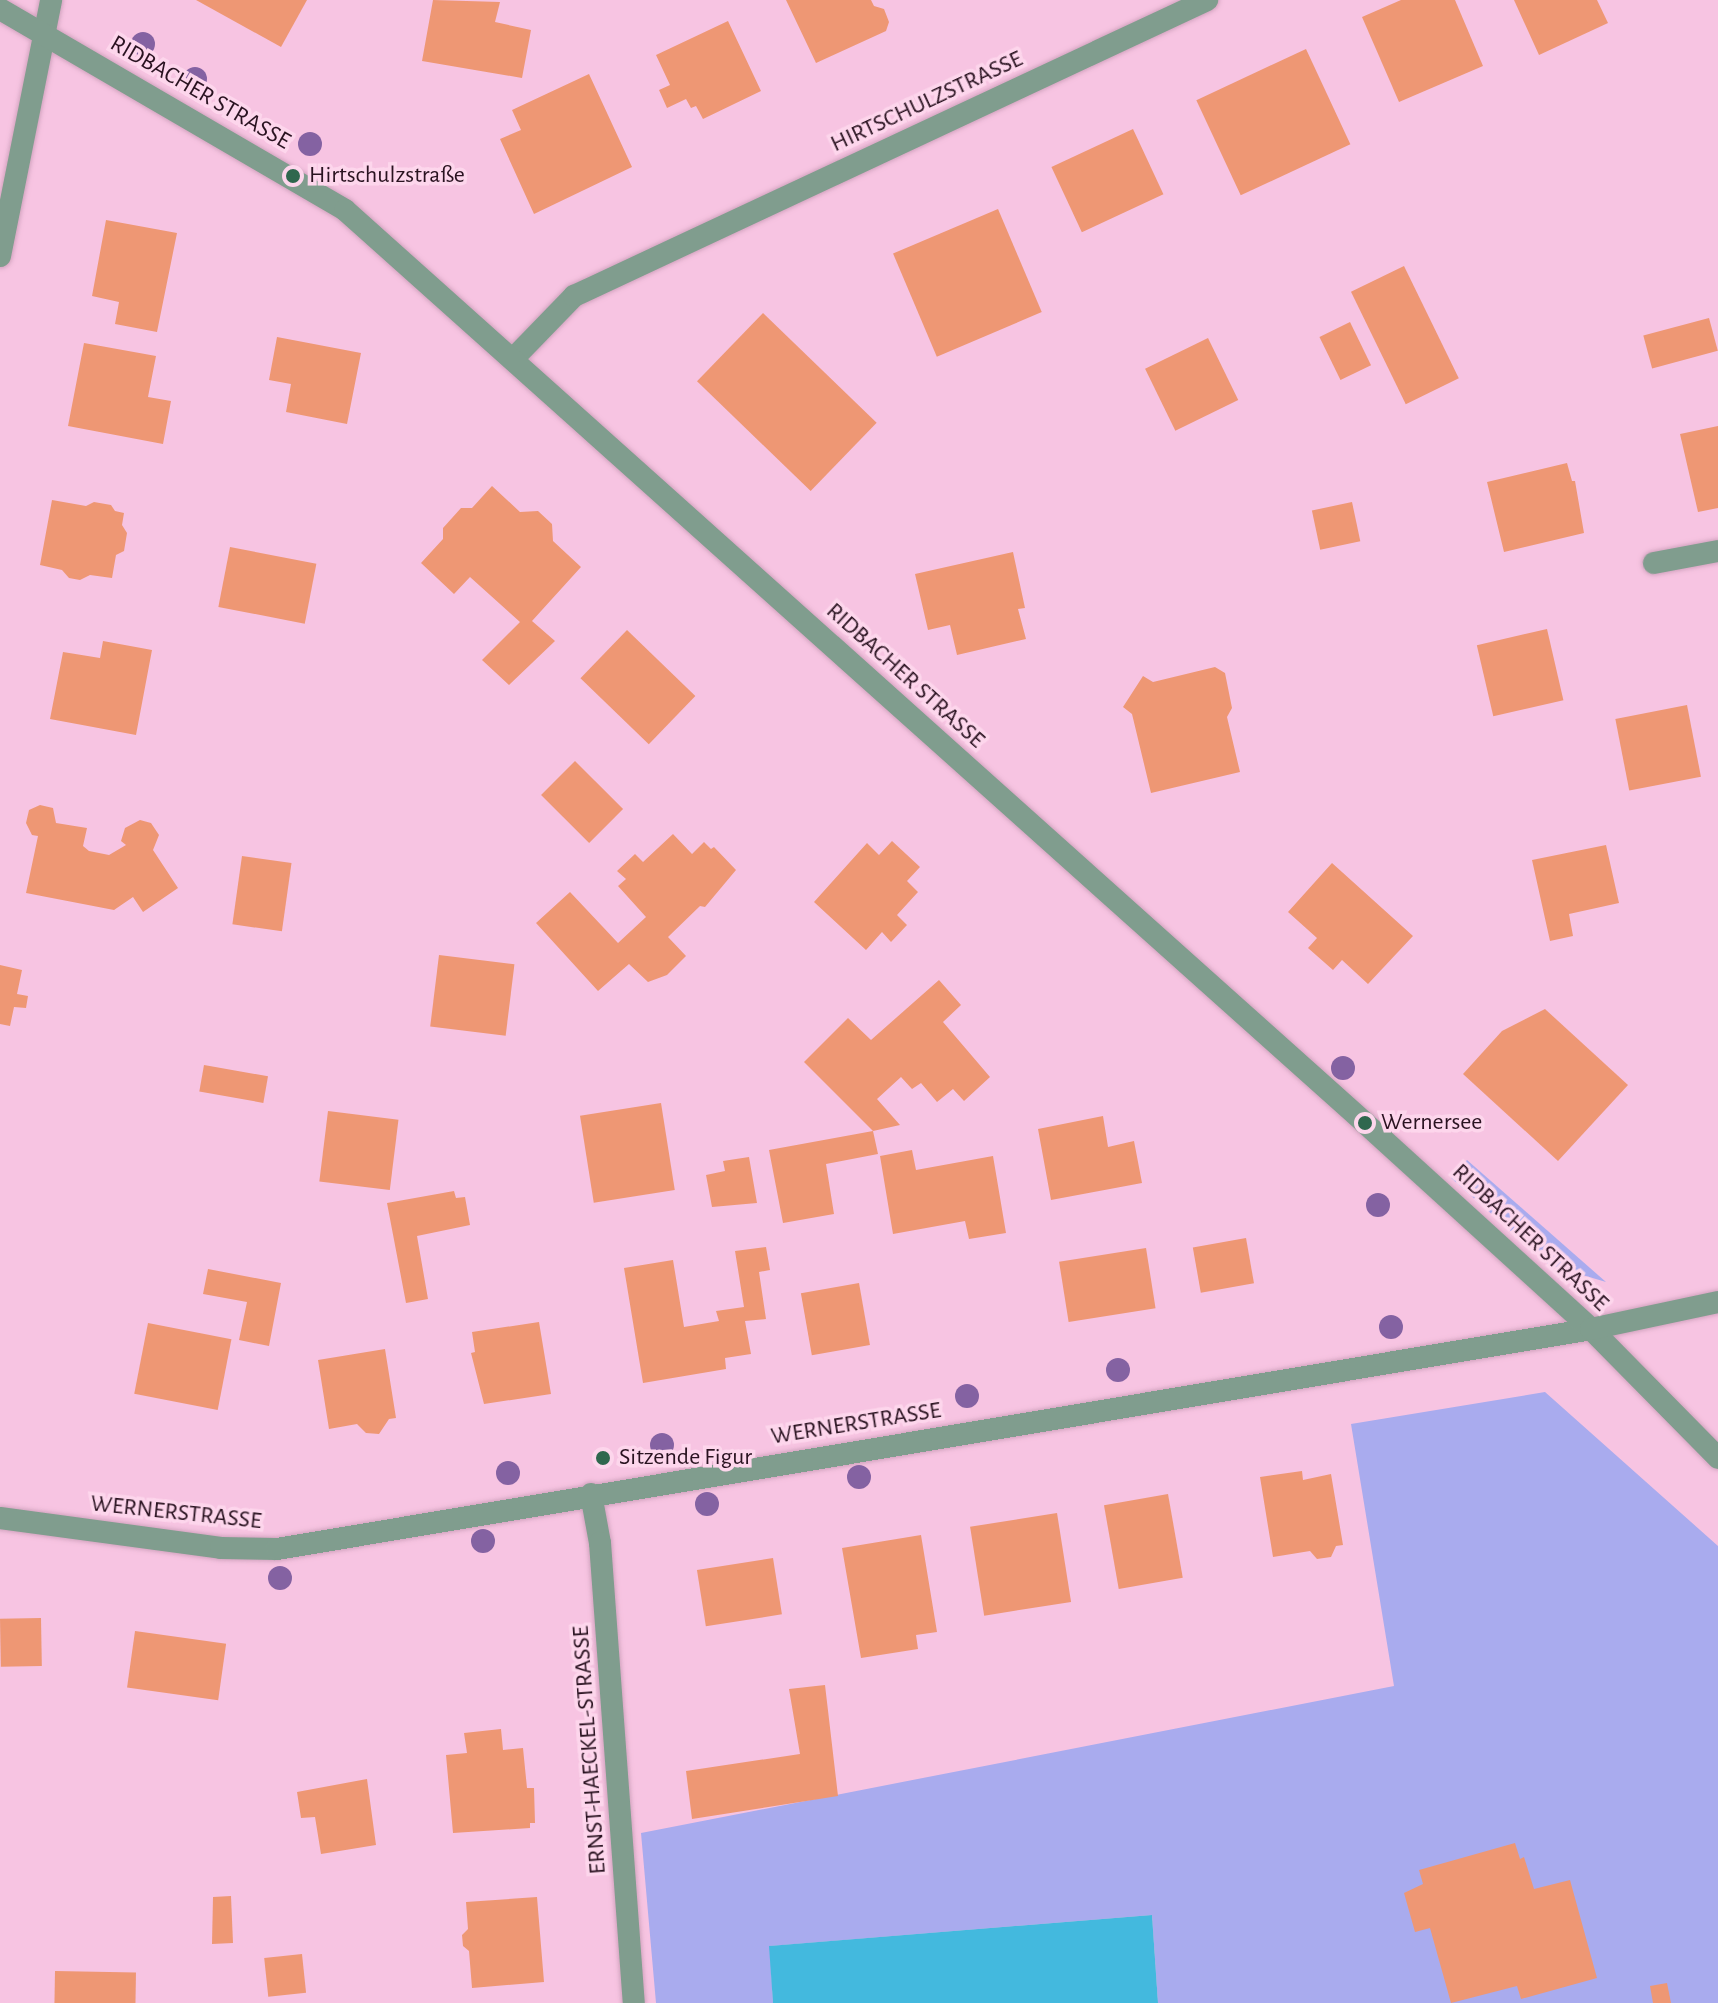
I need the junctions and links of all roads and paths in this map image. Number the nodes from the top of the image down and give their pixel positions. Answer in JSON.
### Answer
{"nodes":[{"id":1,"x":51,"y":0,"type":"edge"},
{"id":2,"x":1207,"y":0,"type":"edge"},
{"id":3,"x":0,"y":9,"type":"edge"},
{"id":4,"x":43,"y":34,"type":"junction"},
{"id":5,"x":0,"y":256,"type":"edge"},
{"id":6,"x":513,"y":359,"type":"junction"},
{"id":7,"x":1718,"y":551,"type":"edge"},
{"id":8,"x":1654,"y":563,"type":"dead end"},
{"id":9,"x":1718,"y":1302,"type":"edge"},
{"id":10,"x":1591,"y":1329,"type":"junction"},
{"id":11,"x":1718,"y":1458,"type":"edge"},
{"id":12,"x":591,"y":1494,"type":"junction"},
{"id":13,"x":0,"y":1518,"type":"edge"},
{"id":14,"x":634,"y":2003,"type":"edge"}],
"edges":[{"from":1,"to":4,"type":"street"},
{"from":2,"to":6,"type":"street","name":"HIRTSCHULZSTRASSE"},
{"from":3,"to":4,"type":"street","name":"RIDBACHER STRASSE"},
{"from":4,"to":5,"type":"street"},
{"from":4,"to":6,"type":"street","name":"RIDBACHER STRASSE"},
{"from":6,"to":10,"type":"street","name":"RIDBACHER STRASSE"},
{"from":7,"to":8,"type":"street"},
{"from":9,"to":10,"type":"street","name":"WERNERSTRASSE"},
{"from":10,"to":11,"type":"street","name":"RIDBACHER STRASSE"},
{"from":10,"to":12,"type":"street","name":"WERNERSTRASSE"},
{"from":12,"to":13,"type":"street","name":"WERNERSTRASSE"},
{"from":12,"to":14,"type":"street","name":"ERNST-HAECKEL-STRASSE"}]}
